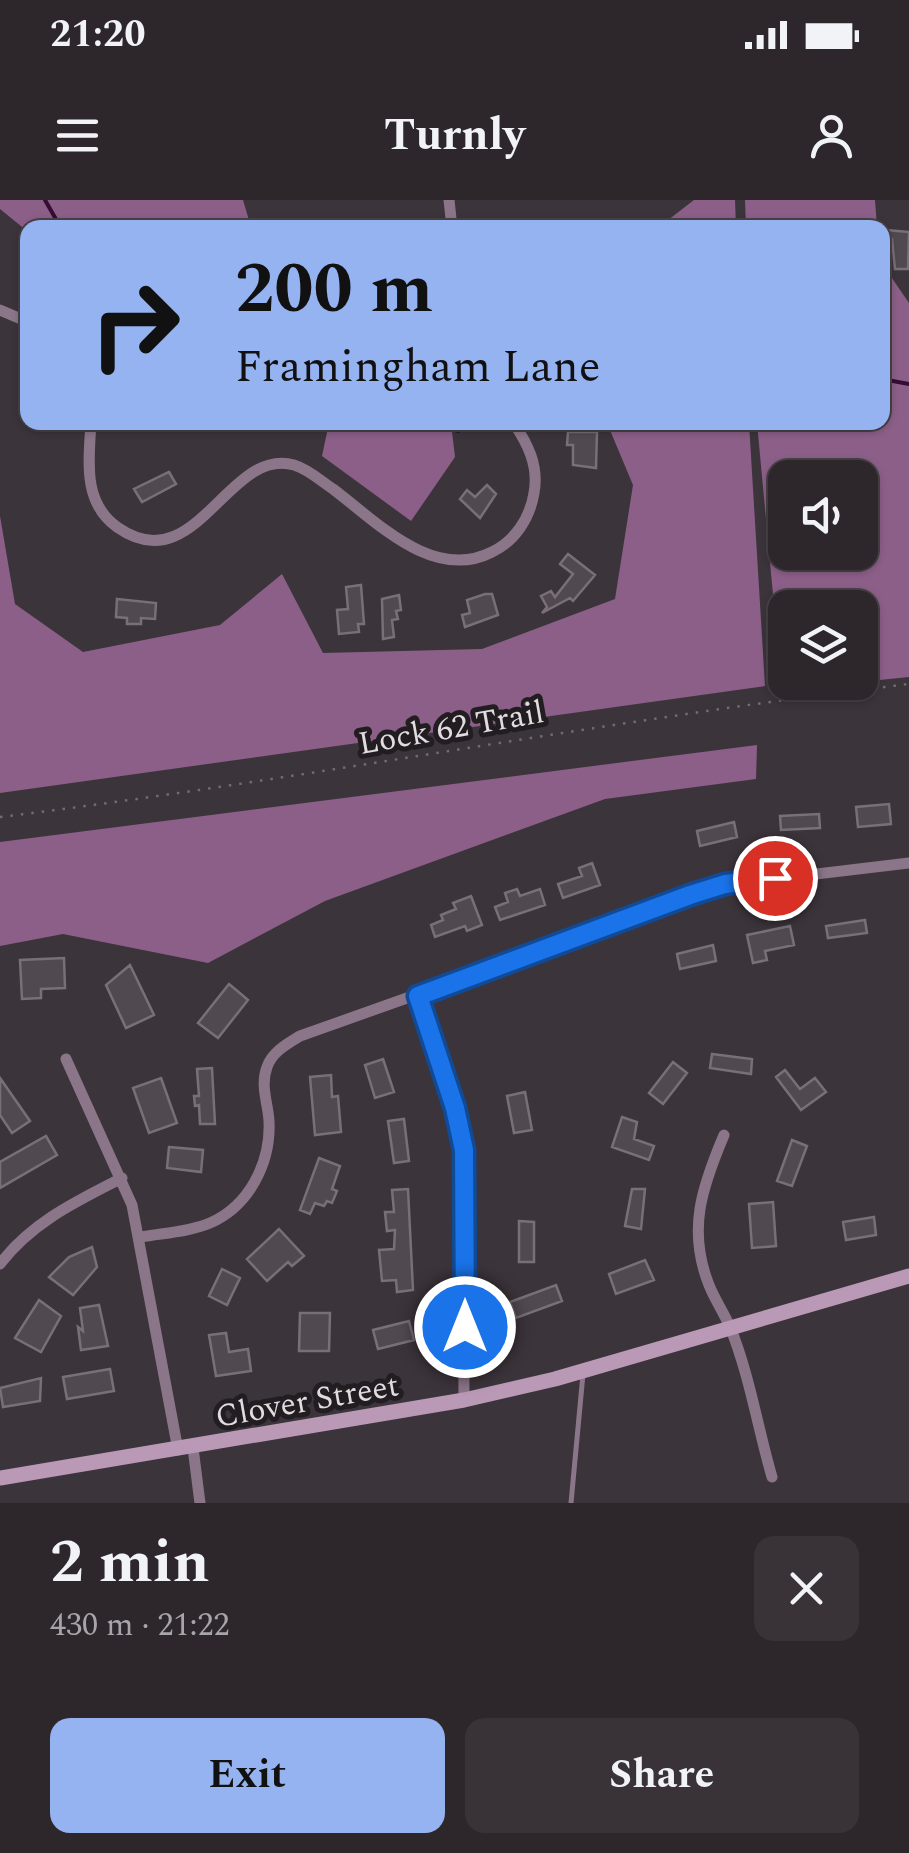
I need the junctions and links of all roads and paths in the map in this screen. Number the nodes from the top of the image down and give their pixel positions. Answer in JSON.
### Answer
{"nodes":[{"id":1,"x":91,"y":430,"type":"edge"},
{"id":2,"x":517,"y":430,"type":"edge"},
{"id":3,"x":909,"y":684,"type":"edge"},
{"id":4,"x":0,"y":817,"type":"edge"},
{"id":5,"x":909,"y":863,"type":"edge"},
{"id":6,"x":418,"y":996,"type":"junction"},
{"id":7,"x":66,"y":1059,"type":"dead end"},
{"id":8,"x":724,"y":1136,"type":"dead end"},
{"id":9,"x":122,"y":1178,"type":"junction"},
{"id":10,"x":141,"y":1238,"type":"junction"},
{"id":11,"x":0,"y":1264,"type":"edge"},
{"id":12,"x":909,"y":1276,"type":"edge"},
{"id":13,"x":730,"y":1327,"type":"junction"},
{"id":14,"x":583,"y":1370,"type":"junction"},
{"id":15,"x":464,"y":1400,"type":"junction"},
{"id":16,"x":185,"y":1449,"type":"junction"},
{"id":17,"x":772,"y":1477,"type":"dead end"},
{"id":18,"x":0,"y":1478,"type":"edge"},
{"id":19,"x":200,"y":1503,"type":"edge"},
{"id":20,"x":570,"y":1503,"type":"edge"}],
"edges":[{"from":1,"to":2,"type":"street"},
{"from":3,"to":4,"type":"path","name":"Lock 62 Trail"},
{"from":5,"to":6,"type":"street"},
{"from":6,"to":10,"type":"street"},
{"from":6,"to":15,"type":"street"},
{"from":7,"to":9,"type":"street"},
{"from":8,"to":13,"type":"street"},
{"from":9,"to":10,"type":"street"},
{"from":9,"to":11,"type":"street"},
{"from":10,"to":16,"type":"street"},
{"from":12,"to":13,"type":"main road","name":"Clover Street"},
{"from":13,"to":14,"type":"main road","name":"Clover Street"},
{"from":13,"to":17,"type":"street"},
{"from":14,"to":15,"type":"main road","name":"Clover Street"},
{"from":14,"to":20,"type":"lane"},
{"from":15,"to":16,"type":"main road","name":"Clover Street"},
{"from":16,"to":18,"type":"main road","name":"Clover Street"},
{"from":16,"to":19,"type":"street"}]}
